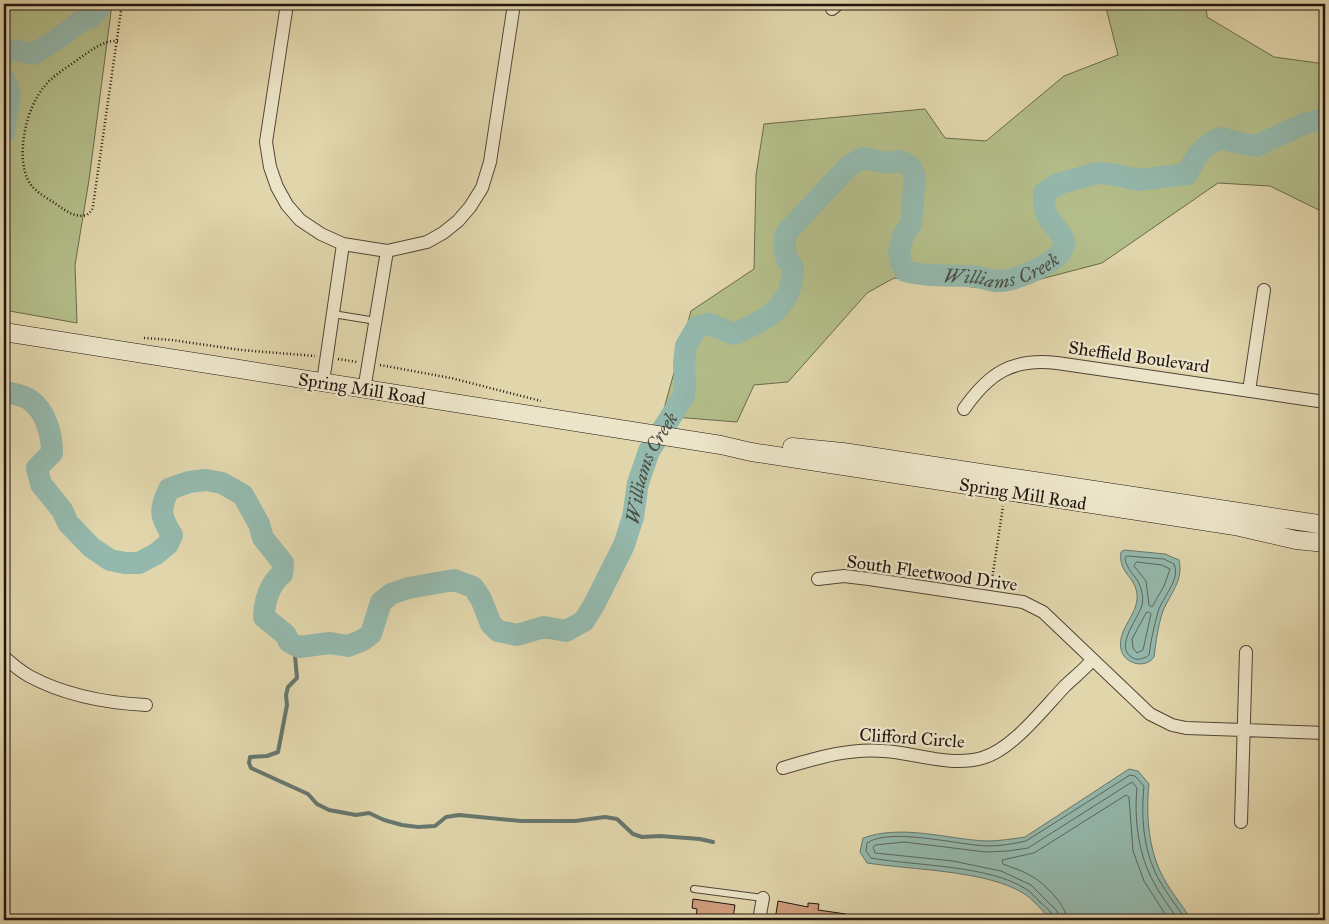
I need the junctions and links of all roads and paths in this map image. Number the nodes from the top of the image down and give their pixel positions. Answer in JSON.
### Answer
{"nodes":[{"id":1,"x":122,"y":4,"type":"edge"},
{"id":2,"x":287,"y":4,"type":"edge"},
{"id":3,"x":514,"y":4,"type":"edge"},
{"id":4,"x":118,"y":41,"type":"junction"},
{"id":5,"x":344,"y":244,"type":"junction"},
{"id":6,"x":387,"y":251,"type":"junction"},
{"id":7,"x":1264,"y":290,"type":"dead end"},
{"id":8,"x":333,"y":314,"type":"junction"},
{"id":9,"x":376,"y":321,"type":"junction"},
{"id":10,"x":4,"y":332,"type":"edge"},
{"id":11,"x":323,"y":382,"type":"junction"},
{"id":12,"x":364,"y":390,"type":"junction"},
{"id":13,"x":1249,"y":391,"type":"junction"},
{"id":14,"x":1325,"y":402,"type":"edge"},
{"id":15,"x":964,"y":409,"type":"dead end"},
{"id":16,"x":721,"y":445,"type":"junction"},
{"id":17,"x":1003,"y":506,"type":"dead end"},
{"id":18,"x":1325,"y":525,"type":"edge"},
{"id":19,"x":1325,"y":543,"type":"edge"},
{"id":20,"x":818,"y":579,"type":"dead end"},
{"id":21,"x":990,"y":597,"type":"junction"},
{"id":22,"x":1246,"y":652,"type":"dead end"},
{"id":23,"x":4,"y":657,"type":"edge"},
{"id":24,"x":1092,"y":660,"type":"junction"},
{"id":25,"x":146,"y":705,"type":"dead end"},
{"id":26,"x":1245,"y":730,"type":"junction"},
{"id":27,"x":1325,"y":733,"type":"edge"},
{"id":28,"x":783,"y":768,"type":"dead end"},
{"id":29,"x":1241,"y":822,"type":"dead end"},
{"id":30,"x":694,"y":889,"type":"dead end"},
{"id":31,"x":763,"y":898,"type":"joint"},
{"id":32,"x":759,"y":920,"type":"edge"}],
"edges":[{"from":1,"to":4,"type":"path"},
{"from":2,"to":5,"type":"street"},
{"from":3,"to":6,"type":"street"},
{"from":4,"to":4,"type":"path"},
{"from":5,"to":6,"type":"street"},
{"from":5,"to":8,"type":"street"},
{"from":6,"to":9,"type":"street"},
{"from":7,"to":13,"type":"street"},
{"from":8,"to":9,"type":"lane"},
{"from":8,"to":11,"type":"street"},
{"from":9,"to":12,"type":"street"},
{"from":10,"to":11,"type":"street","name":"Spring Mill Road"},
{"from":11,"to":12,"type":"street","name":"Spring Mill Road"},
{"from":12,"to":16,"type":"street","name":"Spring Mill Road"},
{"from":13,"to":14,"type":"street","name":"Sheffield Boulevard"},
{"from":13,"to":15,"type":"street","name":"Sheffield Boulevard"},
{"from":16,"to":18,"type":"street","name":"Spring Mill Road"},
{"from":16,"to":19,"type":"street","name":"Spring Mill Road"},
{"from":17,"to":21,"type":"path"},
{"from":20,"to":21,"type":"street","name":"South Fleetwood Drive"},
{"from":21,"to":24,"type":"street","name":"South Fleetwood Drive"},
{"from":22,"to":26,"type":"street"},
{"from":23,"to":25,"type":"street"},
{"from":24,"to":26,"type":"street","name":"South Fleetwood Drive"},
{"from":24,"to":28,"type":"street","name":"Clifford Circle"},
{"from":26,"to":27,"type":"street","name":"South Fleetwood Drive"},
{"from":26,"to":29,"type":"street"},
{"from":30,"to":31,"type":"lane"},
{"from":31,"to":32,"type":"street"}]}
